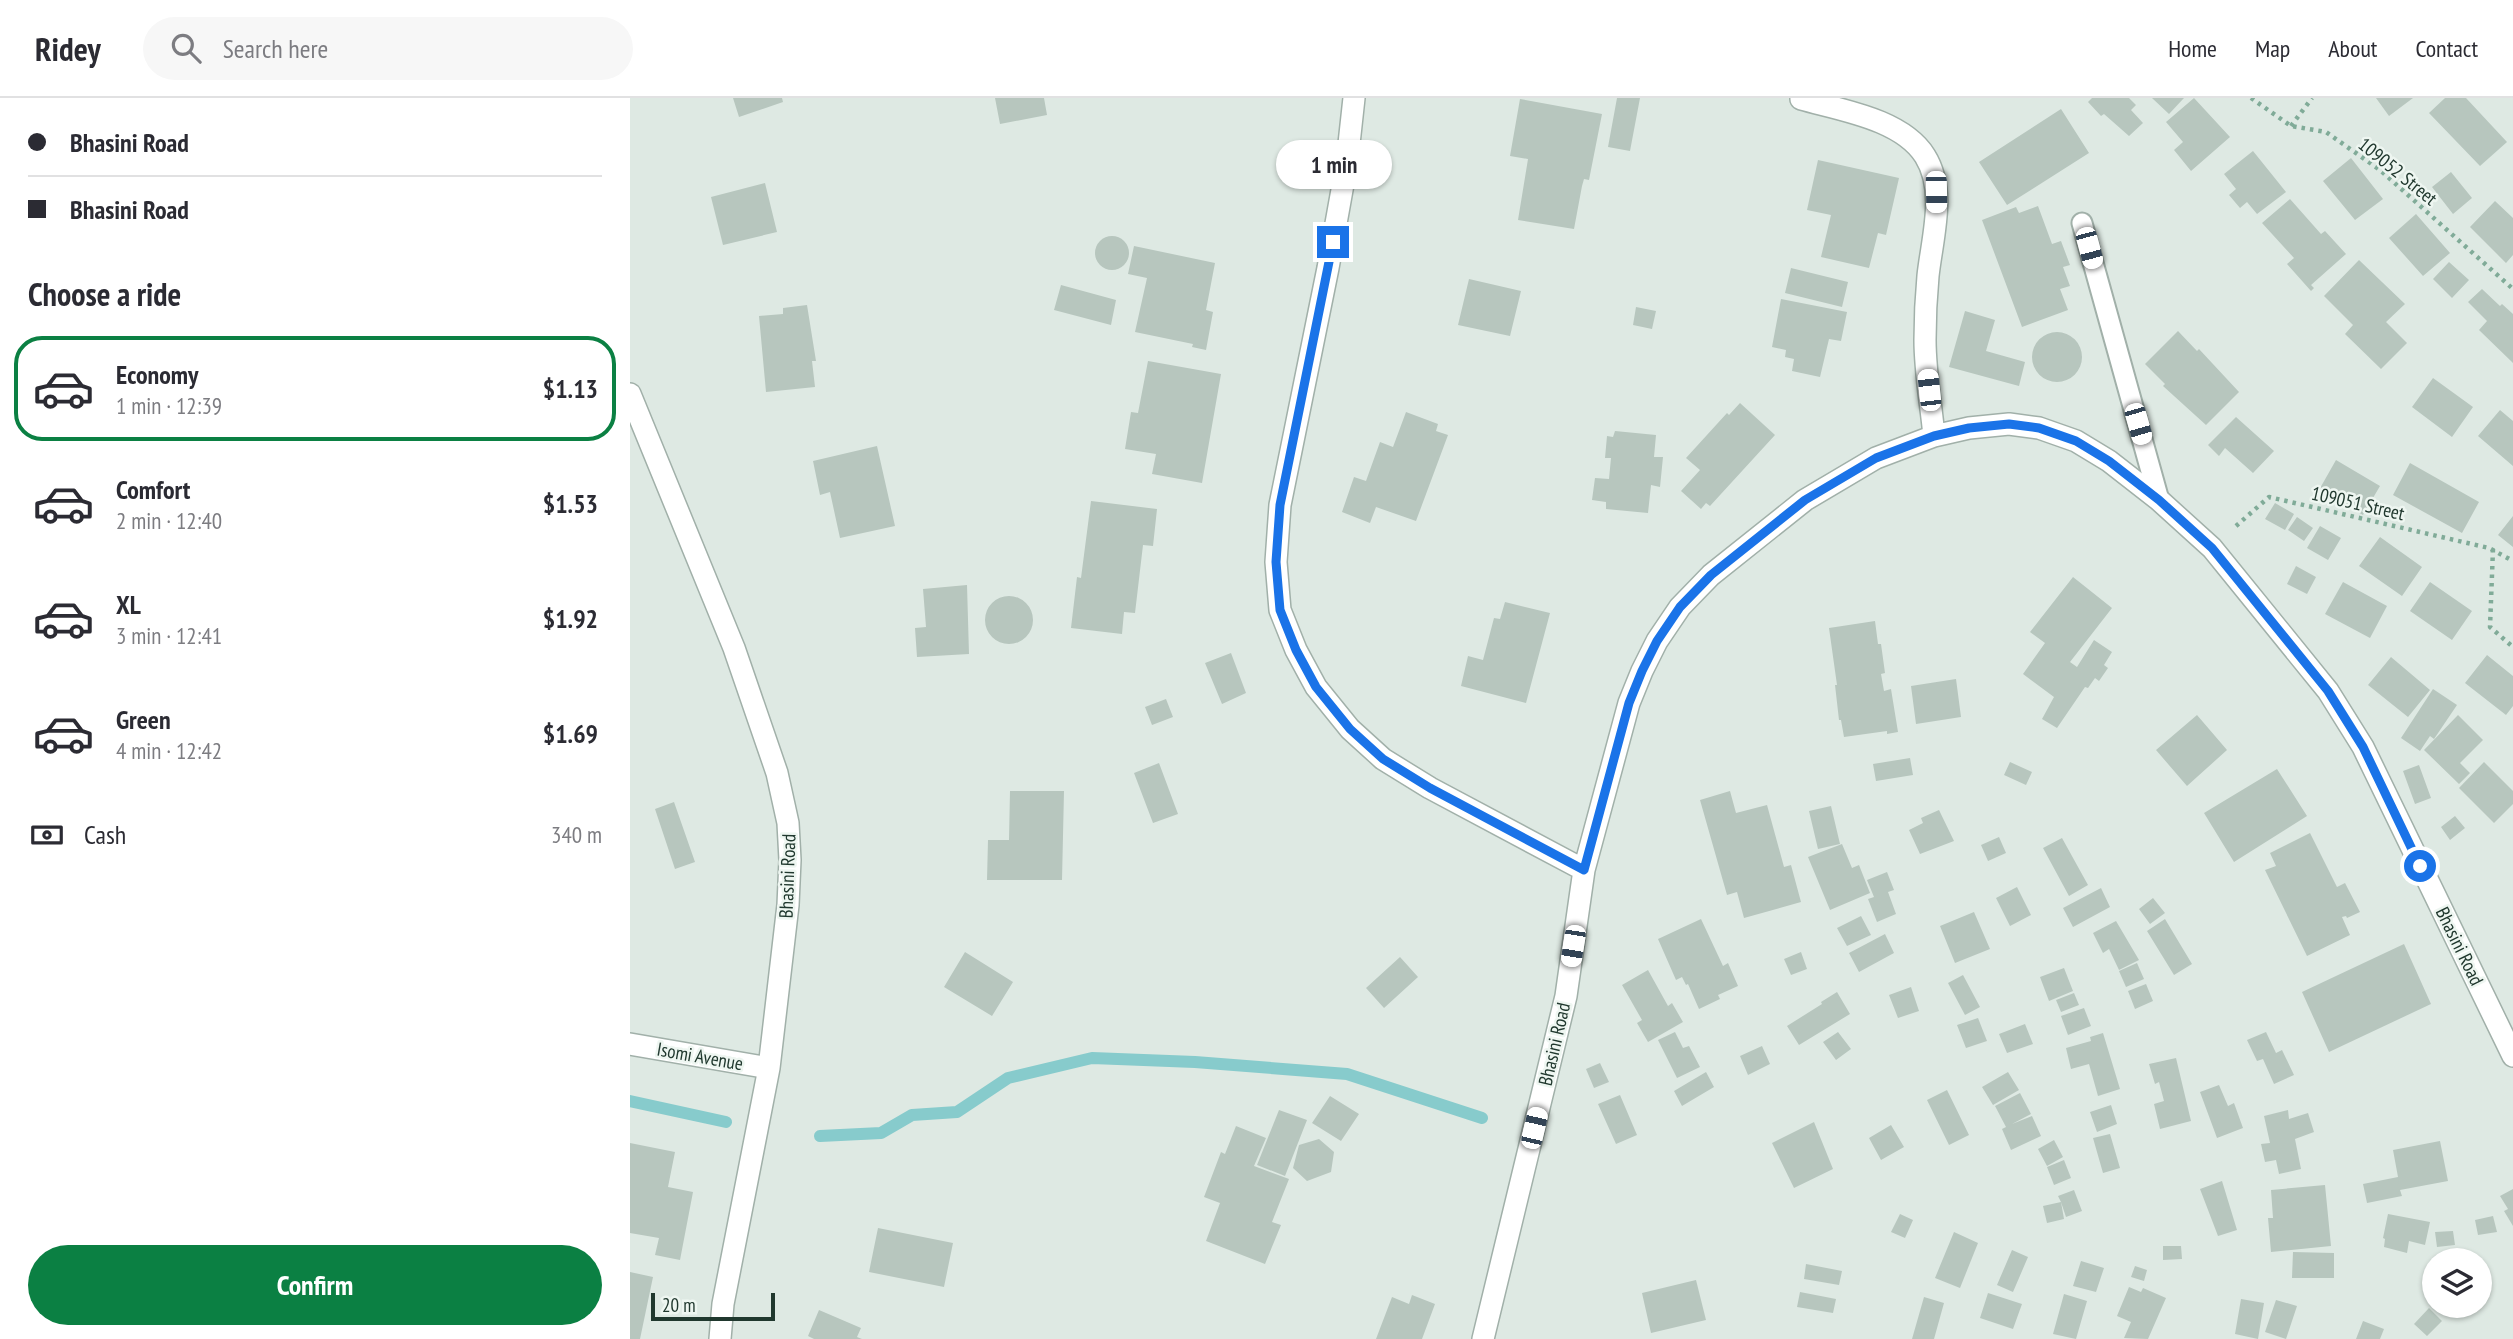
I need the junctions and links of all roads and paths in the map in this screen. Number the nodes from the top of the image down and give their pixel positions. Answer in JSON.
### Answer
{"nodes":[{"id":1,"x":1354,"y":98,"type":"edge"},
{"id":2,"x":2251,"y":98,"type":"edge"},
{"id":3,"x":2312,"y":98,"type":"edge"},
{"id":4,"x":1801,"y":99,"type":"edge"},
{"id":5,"x":2291,"y":126,"type":"junction"},
{"id":6,"x":2082,"y":223,"type":"dead end"},
{"id":7,"x":2513,"y":289,"type":"edge"},
{"id":8,"x":630,"y":394,"type":"edge"},
{"id":9,"x":1934,"y":436,"type":"junction"},
{"id":10,"x":2159,"y":500,"type":"junction"},
{"id":11,"x":2212,"y":548,"type":"junction"},
{"id":12,"x":2493,"y":550,"type":"junction"},
{"id":13,"x":2513,"y":561,"type":"edge"},
{"id":14,"x":2513,"y":647,"type":"edge"},
{"id":15,"x":1584,"y":870,"type":"junction"},
{"id":16,"x":630,"y":1044,"type":"edge"},
{"id":17,"x":2513,"y":1056,"type":"edge"},
{"id":18,"x":769,"y":1069,"type":"junction"},
{"id":19,"x":720,"y":1339,"type":"edge"},
{"id":20,"x":1483,"y":1339,"type":"edge"}],
"edges":[{"from":1,"to":15,"type":"street"},
{"from":2,"to":5,"type":"path","name":"109052 Street"},
{"from":3,"to":5,"type":"path"},
{"from":4,"to":9,"type":"street"},
{"from":5,"to":7,"type":"path","name":"109052 Street"},
{"from":6,"to":10,"type":"lane"},
{"from":8,"to":18,"type":"street","name":"Bhasini Road"},
{"from":9,"to":10,"type":"street","name":"Bhasini Road"},
{"from":9,"to":15,"type":"street","name":"Bhasini Road"},
{"from":10,"to":11,"type":"street","name":"Bhasini Road"},
{"from":11,"to":12,"type":"path","name":"109051 Street"},
{"from":11,"to":17,"type":"street","name":"Bhasini Road"},
{"from":12,"to":13,"type":"path","name":"109051 Street"},
{"from":12,"to":14,"type":"path"},
{"from":15,"to":20,"type":"street","name":"Bhasini Road"},
{"from":16,"to":18,"type":"street","name":"Isomi Avenue"},
{"from":18,"to":19,"type":"street","name":"Bhasini Road"}]}
